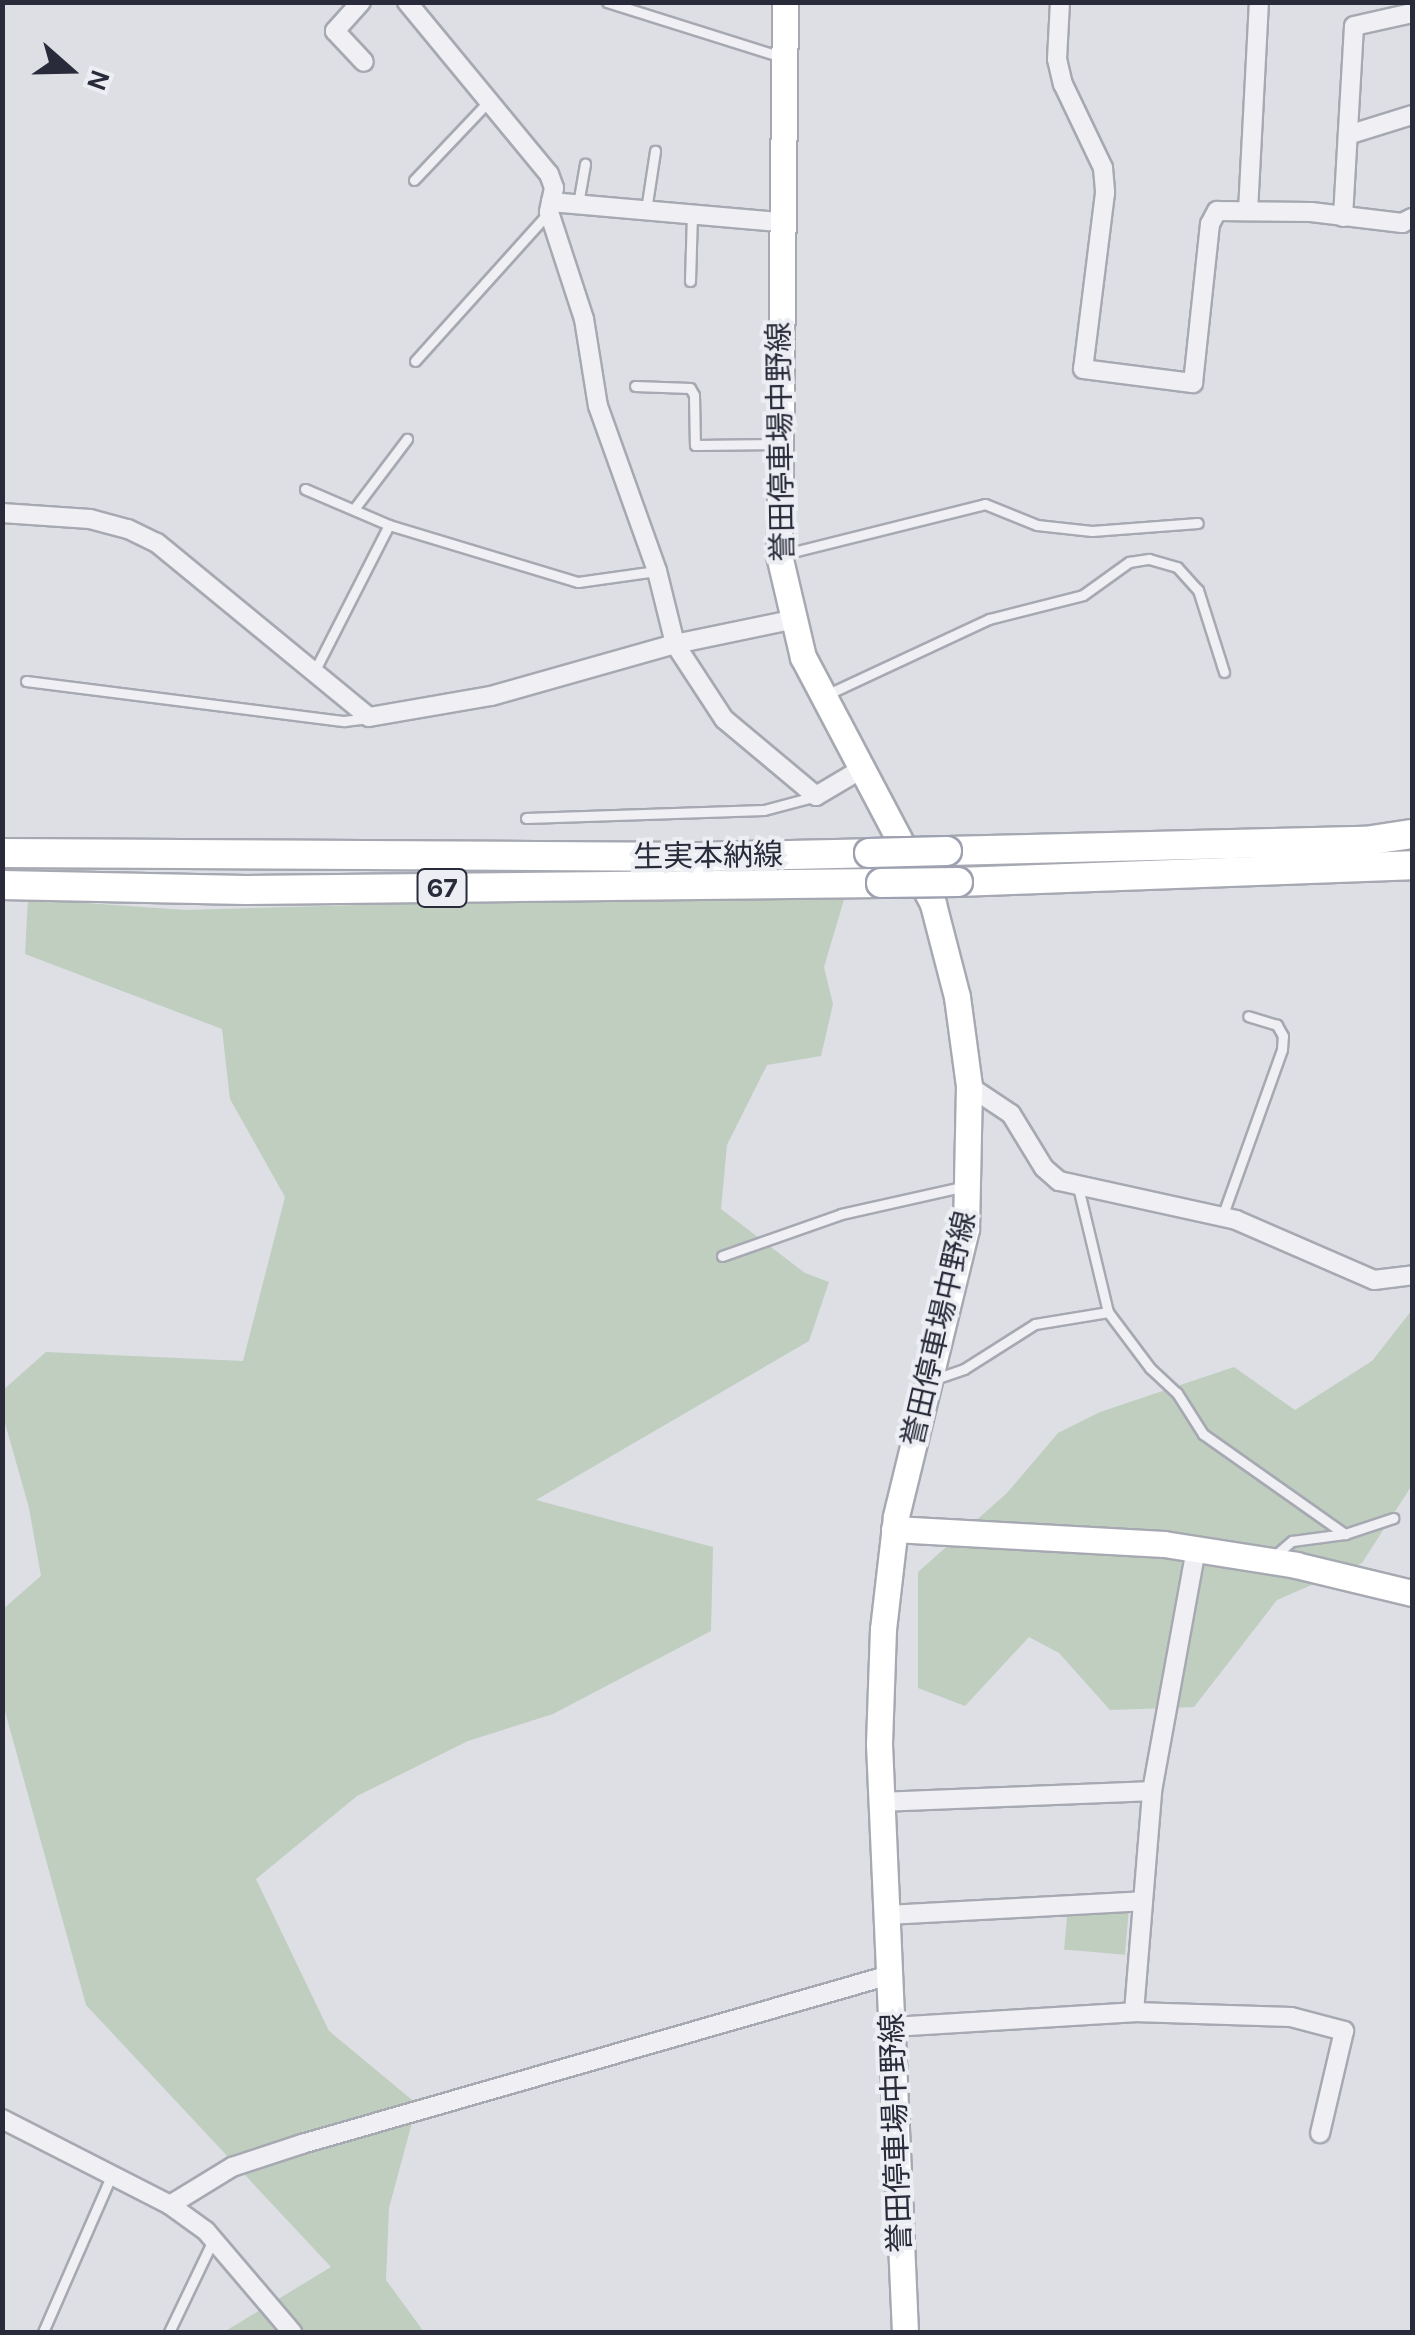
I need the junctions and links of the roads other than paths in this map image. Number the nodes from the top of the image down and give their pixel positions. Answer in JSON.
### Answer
{"nodes":[{"id":1,"x":361,"y":2,"type":"edge"},
{"id":2,"x":406,"y":2,"type":"edge"},
{"id":3,"x":607,"y":2,"type":"edge"},
{"id":4,"x":785,"y":2,"type":"edge"},
{"id":5,"x":1060,"y":2,"type":"edge"},
{"id":6,"x":1259,"y":2,"type":"edge"},
{"id":7,"x":1412,"y":14,"type":"edge"},
{"id":8,"x":784,"y":58,"type":"junction"},
{"id":9,"x":364,"y":62,"type":"dead end"},
{"id":10,"x":489,"y":101,"type":"junction"},
{"id":11,"x":1412,"y":115,"type":"edge"},
{"id":12,"x":1350,"y":134,"type":"junction"},
{"id":13,"x":654,"y":152,"type":"dead end"},
{"id":14,"x":586,"y":164,"type":"dead end"},
{"id":15,"x":414,"y":180,"type":"dead end"},
{"id":16,"x":578,"y":204,"type":"junction"},
{"id":17,"x":550,"y":207,"type":"junction"},
{"id":18,"x":646,"y":210,"type":"junction"},
{"id":19,"x":1248,"y":210,"type":"junction"},
{"id":20,"x":692,"y":214,"type":"junction"},
{"id":21,"x":1342,"y":217,"type":"junction"},
{"id":22,"x":1412,"y":218,"type":"edge"},
{"id":23,"x":781,"y":222,"type":"junction"},
{"id":24,"x":690,"y":281,"type":"dead end"},
{"id":25,"x":414,"y":361,"type":"dead end"},
{"id":26,"x":635,"y":386,"type":"dead end"},
{"id":27,"x":408,"y":439,"type":"dead end"},
{"id":28,"x":777,"y":444,"type":"junction"},
{"id":29,"x":306,"y":489,"type":"dead end"},
{"id":30,"x":354,"y":509,"type":"junction"},
{"id":31,"x":2,"y":514,"type":"edge"},
{"id":32,"x":1198,"y":522,"type":"dead end"},
{"id":33,"x":389,"y":525,"type":"junction"},
{"id":34,"x":778,"y":556,"type":"junction"},
{"id":35,"x":657,"y":571,"type":"junction"},
{"id":36,"x":791,"y":620,"type":"junction"},
{"id":37,"x":674,"y":644,"type":"junction"},
{"id":38,"x":314,"y":672,"type":"junction"},
{"id":39,"x":1224,"y":672,"type":"dead end"},
{"id":40,"x":26,"y":682,"type":"dead end"},
{"id":41,"x":823,"y":696,"type":"junction"},
{"id":42,"x":369,"y":717,"type":"junction"},
{"id":43,"x":860,"y":770,"type":"junction"},
{"id":44,"x":816,"y":796,"type":"junction"},
{"id":45,"x":526,"y":818,"type":"dead end"},
{"id":46,"x":1412,"y":834,"type":"edge"},
{"id":47,"x":2,"y":853,"type":"edge"},
{"id":48,"x":1412,"y":865,"type":"edge"},
{"id":49,"x":2,"y":884,"type":"edge"},
{"id":50,"x":1248,"y":1016,"type":"dead end"},
{"id":51,"x":969,"y":1086,"type":"junction"},
{"id":52,"x":970,"y":1186,"type":"junction"},
{"id":53,"x":1078,"y":1187,"type":"junction"},
{"id":54,"x":1222,"y":1217,"type":"junction"},
{"id":55,"x":722,"y":1256,"type":"dead end"},
{"id":56,"x":1412,"y":1275,"type":"edge"},
{"id":57,"x":1108,"y":1312,"type":"junction"},
{"id":58,"x":930,"y":1380,"type":"junction"},
{"id":59,"x":1392,"y":1518,"type":"dead end"},
{"id":60,"x":894,"y":1529,"type":"junction"},
{"id":61,"x":1345,"y":1534,"type":"junction"},
{"id":62,"x":1196,"y":1550,"type":"junction"},
{"id":63,"x":1269,"y":1561,"type":"junction"},
{"id":64,"x":1412,"y":1593,"type":"edge"},
{"id":65,"x":1152,"y":1791,"type":"junction"},
{"id":66,"x":882,"y":1802,"type":"junction"},
{"id":67,"x":1144,"y":1901,"type":"junction"},
{"id":68,"x":887,"y":1915,"type":"junction"},
{"id":69,"x":890,"y":1975,"type":"junction"},
{"id":70,"x":1134,"y":2012,"type":"junction"},
{"id":71,"x":892,"y":2027,"type":"junction"},
{"id":72,"x":2,"y":2119,"type":"edge"},
{"id":73,"x":1320,"y":2133,"type":"dead end"},
{"id":74,"x":113,"y":2172,"type":"junction"},
{"id":75,"x":170,"y":2204,"type":"junction"},
{"id":76,"x":213,"y":2240,"type":"junction"},
{"id":77,"x":43,"y":2332,"type":"edge"},
{"id":78,"x":170,"y":2332,"type":"edge"},
{"id":79,"x":292,"y":2332,"type":"edge"},
{"id":80,"x":905,"y":2332,"type":"edge"}],
"edges":[{"from":1,"to":9,"type":"street"},
{"from":2,"to":10,"type":"street"},
{"from":3,"to":8,"type":"lane"},
{"from":4,"to":8,"type":"main road","name":"誉田停車場中野線"},
{"from":5,"to":19,"type":"street"},
{"from":6,"to":19,"type":"street"},
{"from":7,"to":12,"type":"street"},
{"from":8,"to":23,"type":"main road","name":"誉田停車場中野線"},
{"from":10,"to":15,"type":"lane"},
{"from":10,"to":17,"type":"street"},
{"from":11,"to":12,"type":"street"},
{"from":12,"to":21,"type":"street"},
{"from":13,"to":18,"type":"lane"},
{"from":14,"to":16,"type":"lane"},
{"from":16,"to":17,"type":"street"},
{"from":16,"to":18,"type":"street"},
{"from":17,"to":25,"type":"lane"},
{"from":17,"to":35,"type":"street"},
{"from":18,"to":20,"type":"street"},
{"from":19,"to":21,"type":"street"},
{"from":20,"to":23,"type":"street"},
{"from":20,"to":24,"type":"lane"},
{"from":21,"to":22,"type":"street"},
{"from":23,"to":28,"type":"main road","name":"誉田停車場中野線"},
{"from":26,"to":28,"type":"lane"},
{"from":27,"to":30,"type":"lane"},
{"from":28,"to":34,"type":"main road","name":"誉田停車場中野線"},
{"from":29,"to":30,"type":"lane"},
{"from":30,"to":33,"type":"lane"},
{"from":31,"to":38,"type":"street"},
{"from":32,"to":34,"type":"lane"},
{"from":33,"to":35,"type":"lane"},
{"from":33,"to":38,"type":"lane"},
{"from":34,"to":36,"type":"main road","name":"誉田停車場中野線"},
{"from":35,"to":37,"type":"street"},
{"from":36,"to":37,"type":"street"},
{"from":36,"to":41,"type":"main road","name":"誉田停車場中野線"},
{"from":37,"to":42,"type":"street"},
{"from":37,"to":44,"type":"street"},
{"from":38,"to":42,"type":"street"},
{"from":39,"to":41,"type":"lane"},
{"from":40,"to":42,"type":"lane"},
{"from":41,"to":43,"type":"main road","name":"誉田停車場中野線"},
{"from":43,"to":44,"type":"street"},
{"from":43,"to":51,"type":"main road","name":"誉田停車場中野線"},
{"from":44,"to":45,"type":"lane"},
{"from":46,"to":47,"type":"main road","name":"生実本納線","number":"67","bridge":true},
{"from":48,"to":49,"type":"main road","name":"生実本納線","number":"67","bridge":true},
{"from":50,"to":54,"type":"lane"},
{"from":51,"to":52,"type":"main road","name":"誉田停車場中野線"},
{"from":51,"to":53,"type":"street"},
{"from":52,"to":55,"type":"lane"},
{"from":52,"to":58,"type":"main road","name":"誉田停車場中野線"},
{"from":53,"to":54,"type":"street"},
{"from":53,"to":57,"type":"lane"},
{"from":54,"to":56,"type":"street"},
{"from":57,"to":58,"type":"lane"},
{"from":57,"to":61,"type":"lane"},
{"from":58,"to":60,"type":"main road","name":"誉田停車場中野線"},
{"from":59,"to":61,"type":"lane"},
{"from":60,"to":62,"type":"main road"},
{"from":60,"to":66,"type":"main road","name":"誉田停車場中野線"},
{"from":61,"to":63,"type":"lane"},
{"from":62,"to":63,"type":"main road"},
{"from":62,"to":65,"type":"street"},
{"from":63,"to":64,"type":"main road"},
{"from":65,"to":66,"type":"street"},
{"from":65,"to":67,"type":"street"},
{"from":66,"to":68,"type":"main road","name":"誉田停車場中野線"},
{"from":67,"to":68,"type":"street"},
{"from":67,"to":70,"type":"street"},
{"from":68,"to":69,"type":"main road","name":"誉田停車場中野線"},
{"from":69,"to":71,"type":"main road","name":"誉田停車場中野線"},
{"from":69,"to":75,"type":"street"},
{"from":70,"to":71,"type":"street"},
{"from":70,"to":73,"type":"street"},
{"from":71,"to":80,"type":"main road","name":"誉田停車場中野線"},
{"from":72,"to":74,"type":"street"},
{"from":74,"to":75,"type":"street"},
{"from":74,"to":77,"type":"lane"},
{"from":75,"to":76,"type":"street"},
{"from":76,"to":78,"type":"lane"},
{"from":76,"to":79,"type":"street"}]}
